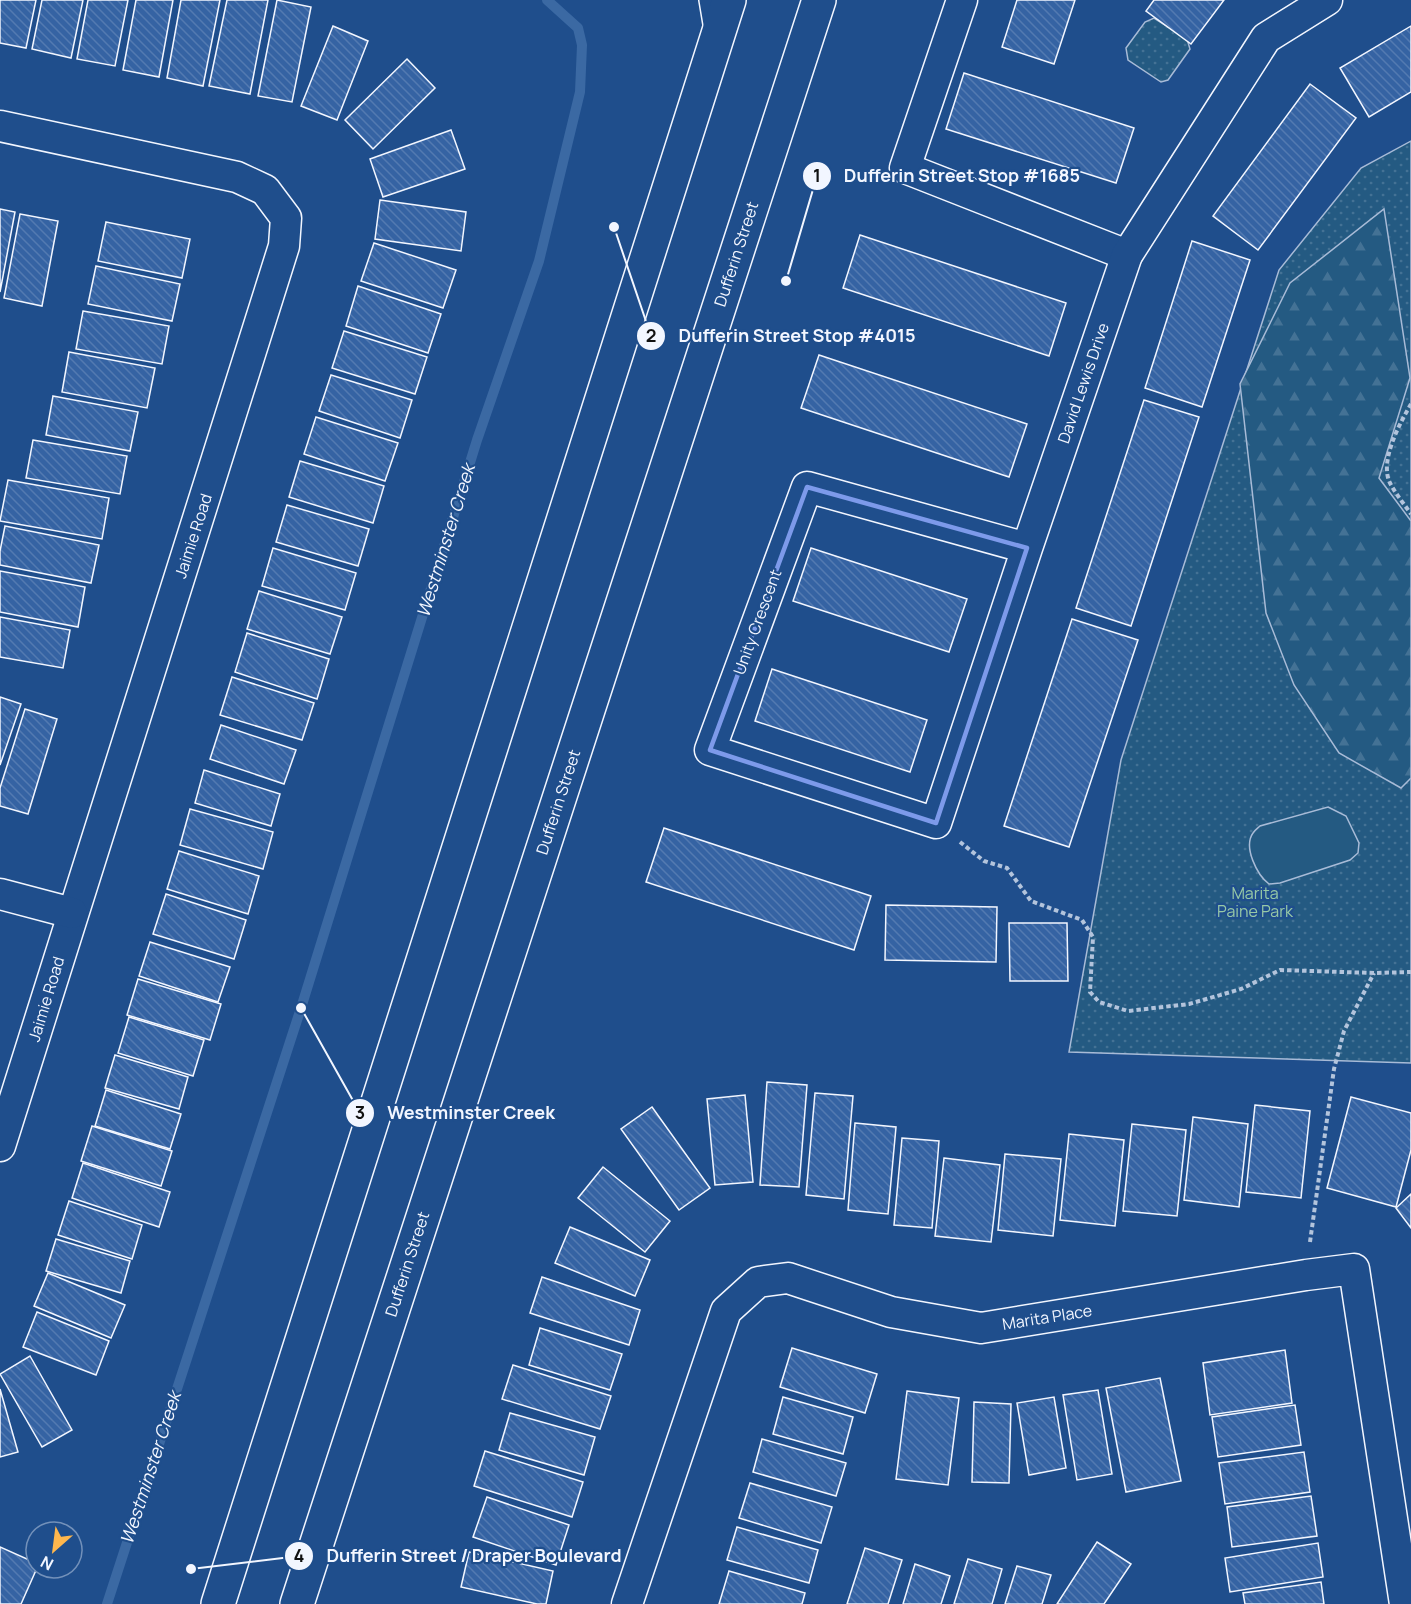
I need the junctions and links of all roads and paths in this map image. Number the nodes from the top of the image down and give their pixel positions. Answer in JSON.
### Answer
{"nodes":[{"id":1,"x":707,"y":0,"type":"edge"},
{"id":2,"x":729,"y":0,"type":"edge"},
{"id":3,"x":819,"y":0,"type":"edge"},
{"id":4,"x":962,"y":0,"type":"edge"},
{"id":5,"x":1327,"y":0,"type":"edge"},
{"id":6,"x":715,"y":44,"type":"junction"},
{"id":7,"x":0,"y":126,"type":"edge"},
{"id":8,"x":1127,"y":255,"type":"junction"},
{"id":9,"x":1411,"y":404,"type":"edge"},
{"id":10,"x":1411,"y":514,"type":"edge"},
{"id":11,"x":1027,"y":548,"type":"junction"},
{"id":12,"x":936,"y":823,"type":"junction"},
{"id":13,"x":0,"y":894,"type":"edge"},
{"id":14,"x":72,"y":913,"type":"junction"},
{"id":15,"x":1411,"y":972,"type":"edge"},
{"id":16,"x":1374,"y":974,"type":"junction"},
{"id":17,"x":0,"y":1146,"type":"edge"},
{"id":18,"x":1306,"y":1275,"type":"junction"},
{"id":19,"x":218,"y":1604,"type":"edge"},
{"id":20,"x":297,"y":1604,"type":"edge"},
{"id":21,"x":627,"y":1604,"type":"edge"},
{"id":22,"x":1405,"y":1604,"type":"edge"}],
"edges":[{"from":1,"to":6,"type":"lane"},
{"from":2,"to":6,"type":"main road"},
{"from":3,"to":20,"type":"main road","name":"Dufferin Street"},
{"from":4,"to":8,"type":"street"},
{"from":5,"to":8,"type":"street","name":"David Lewis Drive"},
{"from":6,"to":19,"type":"main road"},
{"from":7,"to":14,"type":"street","name":"Jaimie Road"},
{"from":8,"to":11,"type":"street","name":"David Lewis Drive"},
{"from":9,"to":10,"type":"path"},
{"from":11,"to":12,"type":"street","name":"David Lewis Drive"},
{"from":11,"to":12,"type":"street","name":"Unity Crescent"},
{"from":12,"to":16,"type":"path"},
{"from":13,"to":14,"type":"street"},
{"from":14,"to":17,"type":"street","name":"Jaimie Road"},
{"from":15,"to":16,"type":"path"},
{"from":16,"to":18,"type":"path"},
{"from":18,"to":21,"type":"street","name":"Marita Place"},
{"from":18,"to":22,"type":"street","name":"Marita Place"}]}
